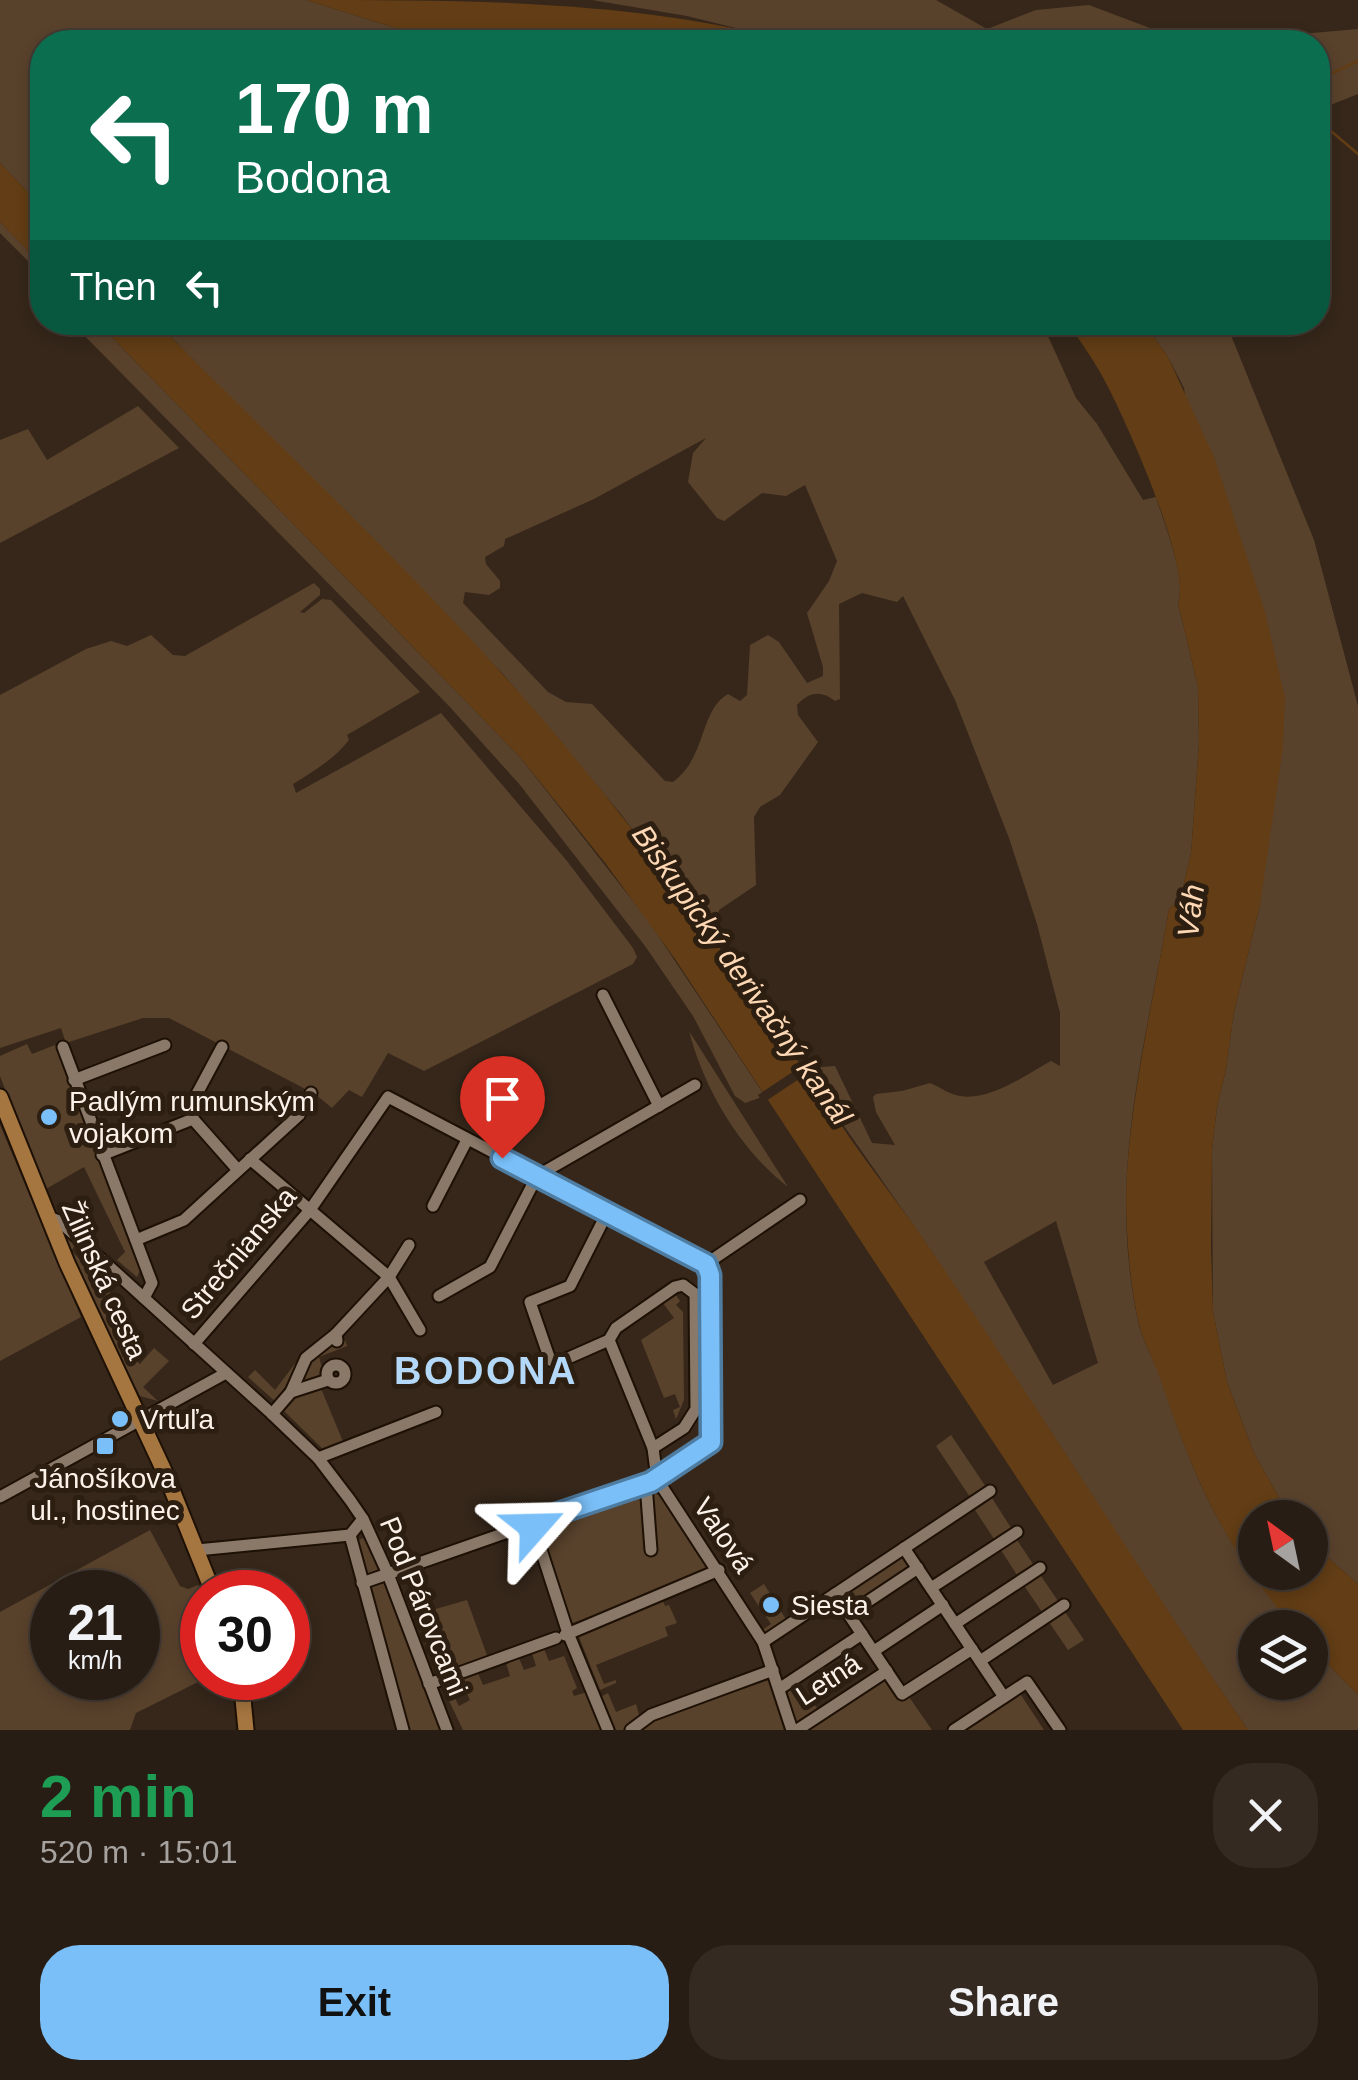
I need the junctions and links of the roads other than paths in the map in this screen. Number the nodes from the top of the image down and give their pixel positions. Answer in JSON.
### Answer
{"nodes":[{"id":1,"x":603,"y":995,"type":"dead end"},
{"id":2,"x":165,"y":1045,"type":"dead end"},
{"id":3,"x":62,"y":1047,"type":"dead end"},
{"id":4,"x":222,"y":1047,"type":"dead end"},
{"id":5,"x":74,"y":1080,"type":"junction"},
{"id":6,"x":695,"y":1085,"type":"dead end"},
{"id":7,"x":311,"y":1093,"type":"dead end"},
{"id":8,"x":0,"y":1097,"type":"edge"},
{"id":9,"x":658,"y":1106,"type":"junction"},
{"id":10,"x":193,"y":1119,"type":"junction"},
{"id":11,"x":468,"y":1140,"type":"junction"},
{"id":12,"x":102,"y":1155,"type":"junction"},
{"id":13,"x":250,"y":1160,"type":"junction"},
{"id":14,"x":238,"y":1170,"type":"junction"},
{"id":15,"x":537,"y":1176,"type":"junction"},
{"id":16,"x":800,"y":1200,"type":"dead end"},
{"id":17,"x":433,"y":1206,"type":"dead end"},
{"id":18,"x":310,"y":1210,"type":"junction"},
{"id":19,"x":607,"y":1213,"type":"junction"},
{"id":20,"x":48,"y":1217,"type":"junction"},
{"id":21,"x":136,"y":1240,"type":"junction"},
{"id":22,"x":410,"y":1245,"type":"dead end"},
{"id":23,"x":706,"y":1264,"type":"junction"},
{"id":24,"x":389,"y":1277,"type":"junction"},
{"id":25,"x":439,"y":1296,"type":"dead end"},
{"id":26,"x":144,"y":1298,"type":"junction"},
{"id":27,"x":420,"y":1330,"type":"dead end"},
{"id":28,"x":609,"y":1340,"type":"junction"},
{"id":29,"x":194,"y":1344,"type":"junction"},
{"id":30,"x":703,"y":1345,"type":"junction"},
{"id":31,"x":226,"y":1373,"type":"junction"},
{"id":32,"x":328,"y":1380,"type":"dead end"},
{"id":33,"x":291,"y":1392,"type":"junction"},
{"id":34,"x":436,"y":1412,"type":"dead end"},
{"id":35,"x":272,"y":1414,"type":"junction"},
{"id":36,"x":140,"y":1418,"type":"junction"},
{"id":37,"x":654,"y":1448,"type":"junction"},
{"id":38,"x":318,"y":1458,"type":"junction"},
{"id":39,"x":652,"y":1482,"type":"junction"},
{"id":40,"x":990,"y":1491,"type":"dead end"},
{"id":41,"x":0,"y":1497,"type":"edge"},
{"id":42,"x":363,"y":1520,"type":"junction"},
{"id":43,"x":532,"y":1522,"type":"junction"},
{"id":44,"x":1016,"y":1532,"type":"dead end"},
{"id":45,"x":350,"y":1535,"type":"junction"},
{"id":46,"x":904,"y":1548,"type":"junction"},
{"id":47,"x":197,"y":1550,"type":"junction"},
{"id":48,"x":651,"y":1550,"type":"dead end"},
{"id":49,"x":918,"y":1568,"type":"junction"},
{"id":50,"x":1040,"y":1568,"type":"dead end"},
{"id":51,"x":205,"y":1570,"type":"edge"},
{"id":52,"x":719,"y":1570,"type":"junction"},
{"id":53,"x":388,"y":1574,"type":"junction"},
{"id":54,"x":362,"y":1583,"type":"junction"},
{"id":55,"x":931,"y":1588,"type":"junction"},
{"id":56,"x":836,"y":1594,"type":"junction"},
{"id":57,"x":943,"y":1605,"type":"junction"},
{"id":58,"x":1064,"y":1605,"type":"dead end"},
{"id":59,"x":849,"y":1614,"type":"junction"},
{"id":60,"x":956,"y":1624,"type":"junction"},
{"id":61,"x":862,"y":1634,"type":"junction"},
{"id":62,"x":563,"y":1636,"type":"junction"},
{"id":63,"x":763,"y":1642,"type":"junction"},
{"id":64,"x":972,"y":1648,"type":"junction"},
{"id":65,"x":874,"y":1651,"type":"junction"},
{"id":66,"x":980,"y":1660,"type":"junction"},
{"id":67,"x":773,"y":1670,"type":"junction"},
{"id":68,"x":887,"y":1670,"type":"junction"},
{"id":69,"x":430,"y":1684,"type":"junction"},
{"id":70,"x":779,"y":1689,"type":"junction"},
{"id":71,"x":1004,"y":1697,"type":"junction"},
{"id":72,"x":243,"y":1700,"type":"edge"},
{"id":73,"x":246,"y":1730,"type":"edge"},
{"id":74,"x":403,"y":1730,"type":"edge"},
{"id":75,"x":447,"y":1730,"type":"edge"},
{"id":76,"x":608,"y":1730,"type":"edge"},
{"id":77,"x":631,"y":1730,"type":"edge"},
{"id":78,"x":794,"y":1730,"type":"edge"},
{"id":79,"x":954,"y":1730,"type":"edge"},
{"id":80,"x":1060,"y":1730,"type":"edge"}],
"edges":[{"from":1,"to":9,"type":"street"},
{"from":2,"to":5,"type":"street"},
{"from":3,"to":5,"type":"street"},
{"from":4,"to":10,"type":"street"},
{"from":5,"to":12,"type":"street"},
{"from":6,"to":9,"type":"street"},
{"from":7,"to":13,"type":"street"},
{"from":8,"to":20,"type":"main road","name":"Žilinská cesta"},
{"from":9,"to":15,"type":"street"},
{"from":10,"to":12,"type":"street"},
{"from":10,"to":14,"type":"street"},
{"from":11,"to":15,"type":"street"},
{"from":11,"to":17,"type":"street"},
{"from":11,"to":18,"type":"street","name":"Strečnianska"},
{"from":12,"to":21,"type":"street"},
{"from":13,"to":14,"type":"street"},
{"from":13,"to":18,"type":"street"},
{"from":14,"to":21,"type":"street"},
{"from":15,"to":19,"type":"street"},
{"from":15,"to":25,"type":"street"},
{"from":16,"to":23,"type":"street"},
{"from":18,"to":24,"type":"street"},
{"from":18,"to":29,"type":"street","name":"Strečnianska"},
{"from":19,"to":23,"type":"street"},
{"from":19,"to":28,"type":"street"},
{"from":20,"to":26,"type":"street","name":"Pod Párovcami"},
{"from":20,"to":36,"type":"main road","name":"Žilinská cesta"},
{"from":21,"to":26,"type":"street"},
{"from":22,"to":24,"type":"street"},
{"from":23,"to":30,"type":"street"},
{"from":24,"to":27,"type":"street"},
{"from":24,"to":33,"type":"street"},
{"from":26,"to":29,"type":"street","name":"Pod Párovcami"},
{"from":28,"to":30,"type":"street"},
{"from":28,"to":37,"type":"street"},
{"from":29,"to":31,"type":"street","name":"Pod Párovcami"},
{"from":30,"to":37,"type":"street"},
{"from":30,"to":39,"type":"street"},
{"from":31,"to":35,"type":"street","name":"Pod Párovcami"},
{"from":31,"to":36,"type":"street"},
{"from":32,"to":33,"type":"street"},
{"from":33,"to":35,"type":"street"},
{"from":34,"to":38,"type":"street"},
{"from":35,"to":38,"type":"street","name":"Pod Párovcami"},
{"from":36,"to":41,"type":"street"},
{"from":36,"to":47,"type":"main road","name":"Žilinská cesta"},
{"from":37,"to":39,"type":"street"},
{"from":38,"to":42,"type":"street","name":"Pod Párovcami"},
{"from":39,"to":43,"type":"street"},
{"from":39,"to":48,"type":"street"},
{"from":39,"to":52,"type":"street","name":"Valová"},
{"from":40,"to":46,"type":"street"},
{"from":42,"to":45,"type":"street"},
{"from":42,"to":53,"type":"street","name":"Pod Párovcami"},
{"from":43,"to":53,"type":"street"},
{"from":43,"to":62,"type":"street"},
{"from":44,"to":55,"type":"street"},
{"from":45,"to":47,"type":"street"},
{"from":45,"to":54,"type":"street"},
{"from":46,"to":49,"type":"street"},
{"from":46,"to":56,"type":"street"},
{"from":47,"to":51,"type":"main road","name":"Žilinská cesta"},
{"from":49,"to":55,"type":"street"},
{"from":49,"to":59,"type":"street","name":"Letná"},
{"from":50,"to":60,"type":"street"},
{"from":52,"to":62,"type":"street"},
{"from":52,"to":63,"type":"street","name":"Valová"},
{"from":53,"to":54,"type":"street"},
{"from":53,"to":69,"type":"street","name":"Pod Párovcami"},
{"from":54,"to":74,"type":"street"},
{"from":55,"to":57,"type":"street"},
{"from":56,"to":59,"type":"street","name":"Letná"},
{"from":56,"to":63,"type":"street"},
{"from":57,"to":60,"type":"street"},
{"from":57,"to":65,"type":"street","name":"Letná"},
{"from":58,"to":66,"type":"street"},
{"from":59,"to":61,"type":"street","name":"Letná"},
{"from":60,"to":64,"type":"street"},
{"from":61,"to":65,"type":"street","name":"Letná"},
{"from":61,"to":70,"type":"street","name":"Letná"},
{"from":62,"to":69,"type":"street"},
{"from":62,"to":76,"type":"street"},
{"from":63,"to":67,"type":"street","name":"Valová"},
{"from":64,"to":66,"type":"street"},
{"from":64,"to":68,"type":"street","name":"Letná"},
{"from":65,"to":68,"type":"street","name":"Letná"},
{"from":66,"to":71,"type":"street"},
{"from":67,"to":70,"type":"street","name":"Valová"},
{"from":67,"to":77,"type":"street"},
{"from":68,"to":78,"type":"street","name":"Letná"},
{"from":69,"to":75,"type":"street","name":"Pod Párovcami"},
{"from":70,"to":78,"type":"street","name":"Valová"},
{"from":71,"to":79,"type":"street"},
{"from":71,"to":80,"type":"street"},
{"from":72,"to":73,"type":"main road"}]}
